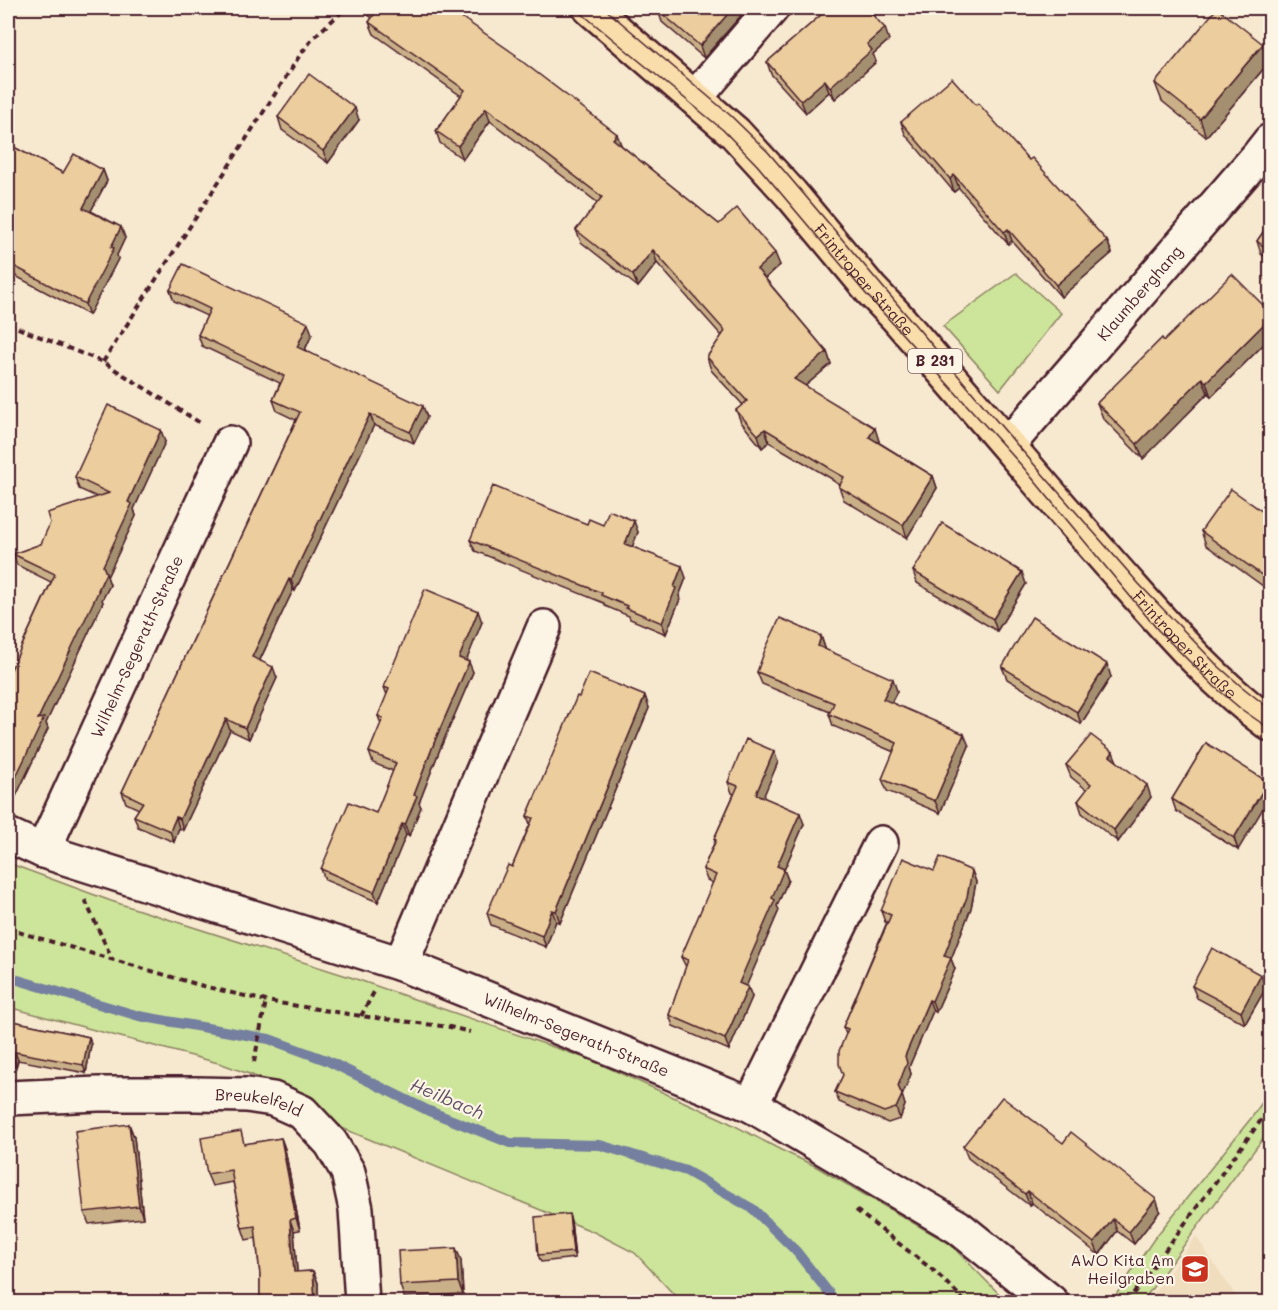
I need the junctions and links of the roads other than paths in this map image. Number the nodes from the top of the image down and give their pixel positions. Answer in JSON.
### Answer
{"nodes":[{"id":1,"x":590,"y":8,"type":"edge"},
{"id":2,"x":772,"y":8,"type":"edge"},
{"id":3,"x":695,"y":98,"type":"junction"},
{"id":4,"x":1270,"y":141,"type":"edge"},
{"id":5,"x":230,"y":442,"type":"road end"},
{"id":6,"x":1008,"y":446,"type":"junction"},
{"id":7,"x":544,"y":627,"type":"dead end"},
{"id":8,"x":1270,"y":724,"type":"edge"},
{"id":9,"x":8,"y":835,"type":"edge"},
{"id":10,"x":881,"y":843,"type":"dead end"},
{"id":11,"x":54,"y":854,"type":"junction"},
{"id":12,"x":401,"y":964,"type":"junction"},
{"id":13,"x":8,"y":1098,"type":"edge"},
{"id":14,"x":751,"y":1105,"type":"junction"},
{"id":15,"x":362,"y":1302,"type":"edge"},
{"id":16,"x":1051,"y":1302,"type":"edge"}],
"edges":[{"from":1,"to":3,"type":"main road","name":"Frintroper Straße","number":"B 231"},
{"from":2,"to":3,"type":"street"},
{"from":3,"to":6,"type":"main road","name":"Frintroper Straße","number":"B 231"},
{"from":4,"to":6,"type":"street","name":"Klaumberghang"},
{"from":5,"to":11,"type":"street","name":"Wilhelm-Segerath-Straße"},
{"from":6,"to":8,"type":"main road","name":"Frintroper Straße","number":"B 231"},
{"from":7,"to":12,"type":"street"},
{"from":9,"to":11,"type":"street","name":"Wilhelm-Segerath-Straße"},
{"from":10,"to":14,"type":"street"},
{"from":11,"to":12,"type":"street","name":"Wilhelm-Segerath-Straße"},
{"from":12,"to":14,"type":"street","name":"Wilhelm-Segerath-Straße"},
{"from":13,"to":15,"type":"street","name":"Breukelfeld"},
{"from":14,"to":16,"type":"street","name":"Wilhelm-Segerath-Straße"}]}
